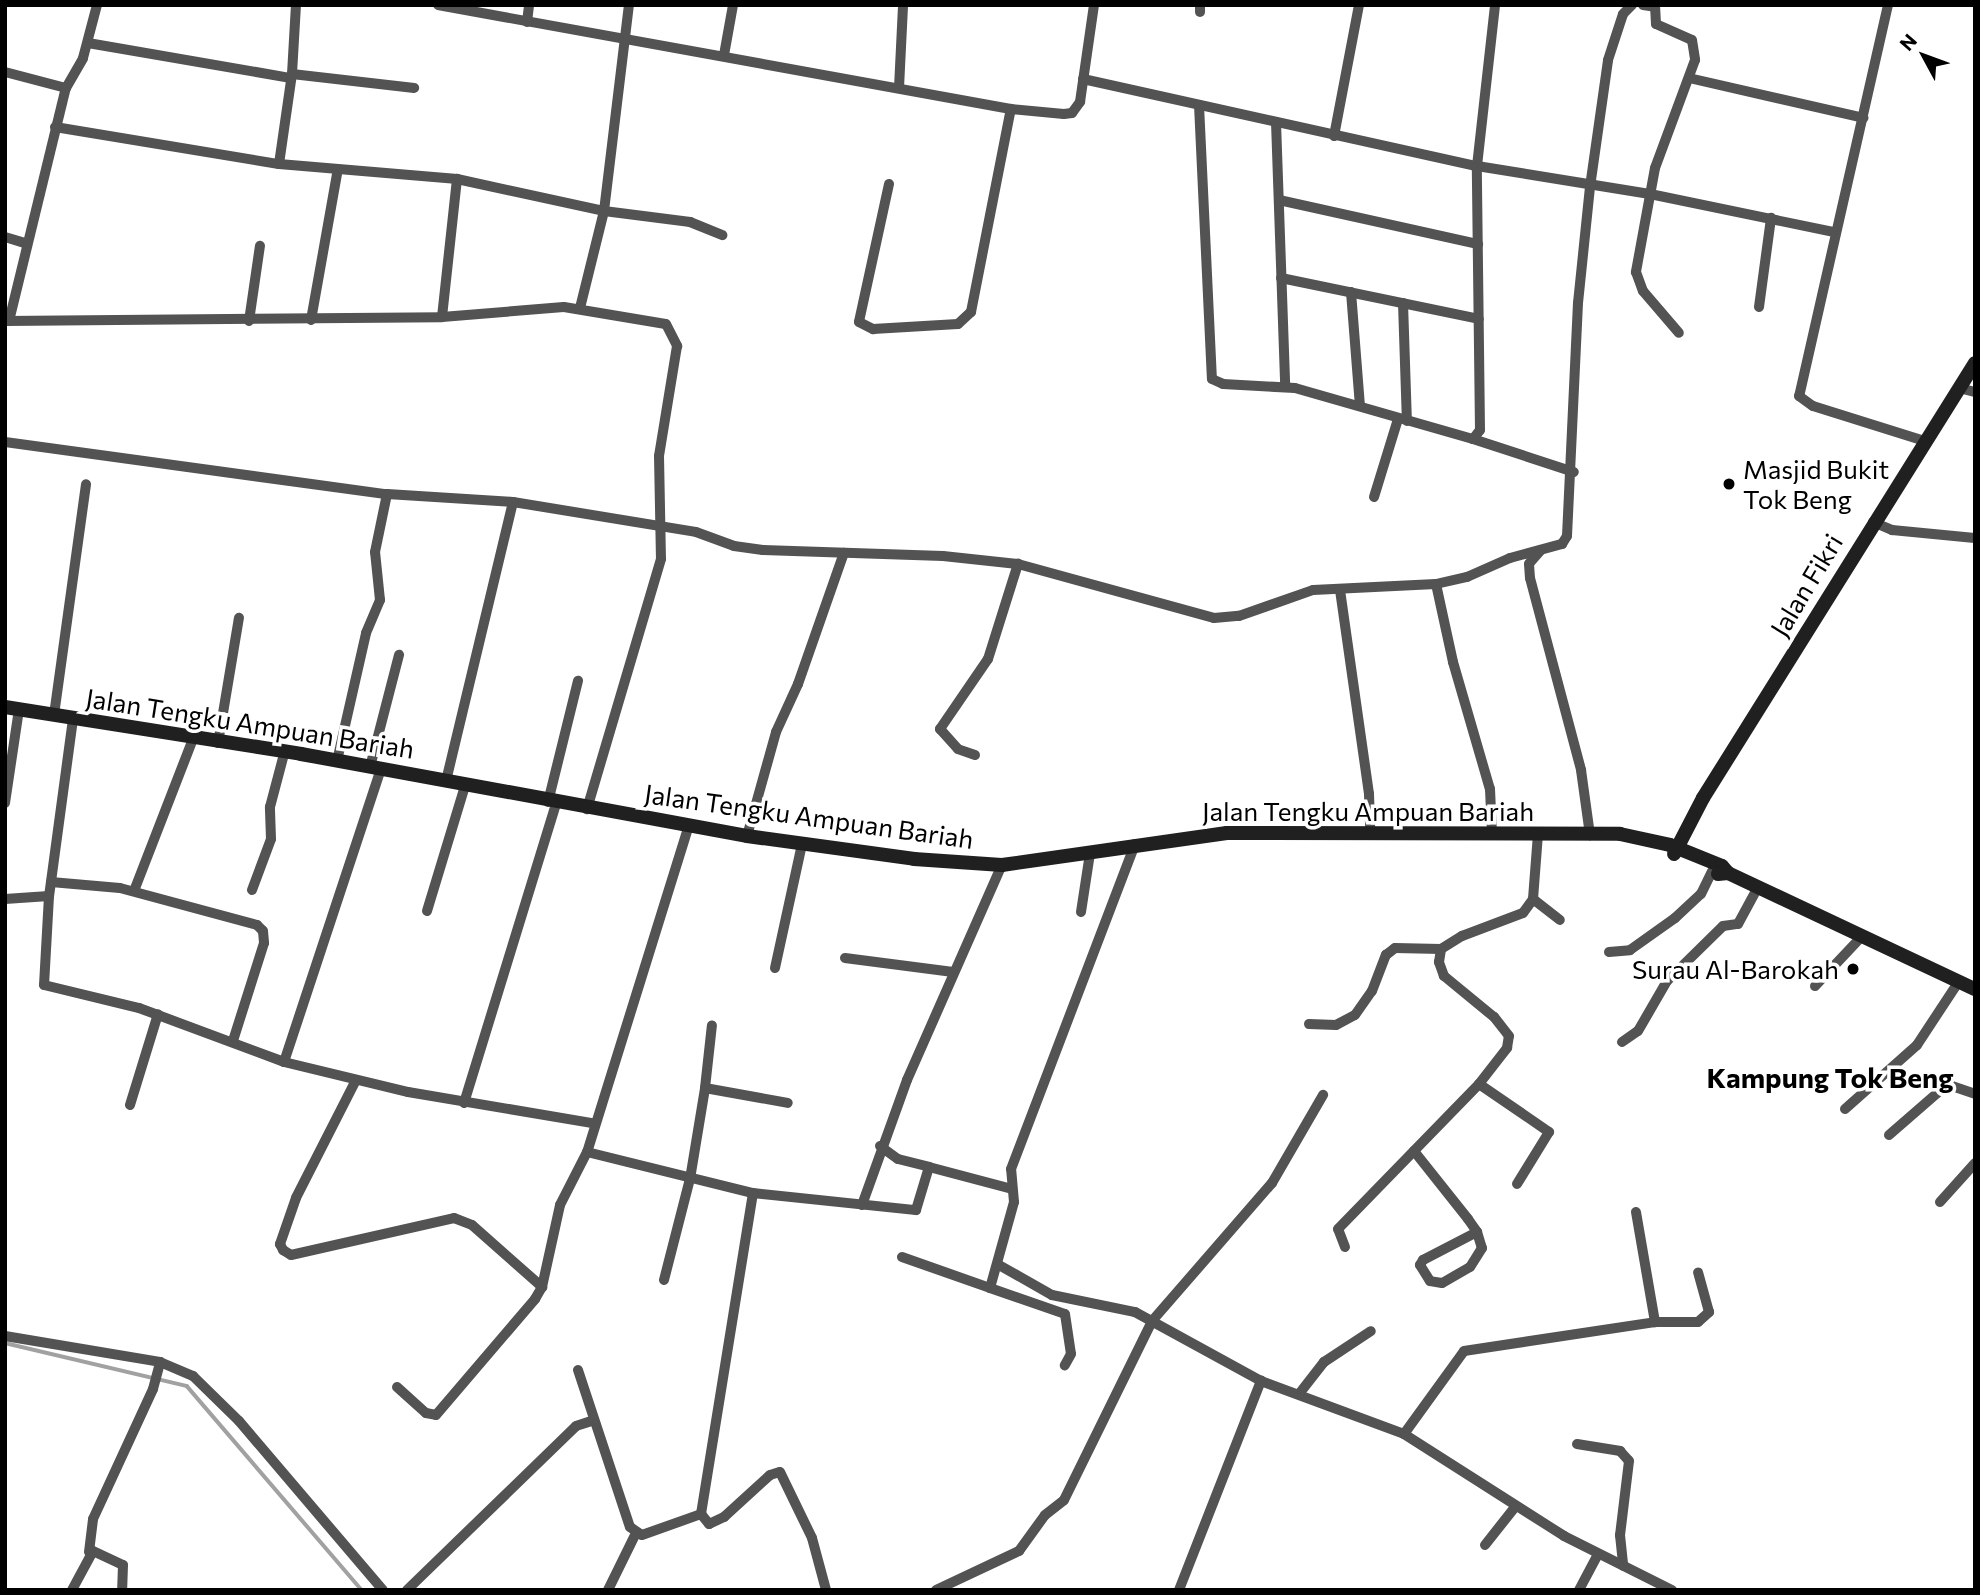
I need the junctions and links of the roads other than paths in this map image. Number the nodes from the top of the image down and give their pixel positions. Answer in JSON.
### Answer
{"nodes":[{"id":1,"x":97,"y":5,"type":"edge"},
{"id":2,"x":296,"y":5,"type":"edge"},
{"id":3,"x":438,"y":5,"type":"edge"},
{"id":4,"x":529,"y":5,"type":"edge"},
{"id":5,"x":629,"y":5,"type":"edge"},
{"id":6,"x":733,"y":5,"type":"edge"},
{"id":7,"x":904,"y":5,"type":"edge"},
{"id":8,"x":1094,"y":5,"type":"edge"},
{"id":9,"x":1359,"y":5,"type":"edge"},
{"id":10,"x":1495,"y":5,"type":"edge"},
{"id":11,"x":1632,"y":5,"type":"edge"},
{"id":12,"x":1643,"y":5,"type":"edge"},
{"id":13,"x":1888,"y":5,"type":"edge"},
{"id":14,"x":1655,"y":6,"type":"edge"},
{"id":15,"x":527,"y":22,"type":"junction"},
{"id":16,"x":628,"y":40,"type":"junction"},
{"id":17,"x":88,"y":43,"type":"junction"},
{"id":18,"x":724,"y":55,"type":"junction"},
{"id":19,"x":5,"y":72,"type":"edge"},
{"id":20,"x":292,"y":76,"type":"junction"},
{"id":21,"x":1689,"y":78,"type":"junction"},
{"id":22,"x":1083,"y":79,"type":"junction"},
{"id":23,"x":66,"y":88,"type":"junction"},
{"id":24,"x":414,"y":88,"type":"dead end"},
{"id":25,"x":899,"y":88,"type":"junction"},
{"id":26,"x":1199,"y":105,"type":"junction"},
{"id":27,"x":1011,"y":109,"type":"junction"},
{"id":28,"x":1863,"y":118,"type":"junction"},
{"id":29,"x":1276,"y":122,"type":"junction"},
{"id":30,"x":55,"y":127,"type":"junction"},
{"id":31,"x":1334,"y":136,"type":"junction"},
{"id":32,"x":279,"y":164,"type":"junction"},
{"id":33,"x":1477,"y":166,"type":"junction"},
{"id":34,"x":338,"y":169,"type":"junction"},
{"id":35,"x":457,"y":179,"type":"junction"},
{"id":36,"x":889,"y":184,"type":"dead end"},
{"id":37,"x":1590,"y":187,"type":"junction"},
{"id":38,"x":1650,"y":194,"type":"junction"},
{"id":39,"x":1279,"y":200,"type":"junction"},
{"id":40,"x":604,"y":211,"type":"junction"},
{"id":41,"x":1771,"y":218,"type":"junction"},
{"id":42,"x":1833,"y":232,"type":"junction"},
{"id":43,"x":723,"y":235,"type":"dead end"},
{"id":44,"x":5,"y":237,"type":"edge"},
{"id":45,"x":26,"y":243,"type":"junction"},
{"id":46,"x":1478,"y":244,"type":"junction"},
{"id":47,"x":260,"y":246,"type":"dead end"},
{"id":48,"x":1281,"y":278,"type":"junction"},
{"id":49,"x":1351,"y":292,"type":"junction"},
{"id":50,"x":1402,"y":303,"type":"junction"},
{"id":51,"x":1759,"y":307,"type":"dead end"},
{"id":52,"x":580,"y":308,"type":"junction"},
{"id":53,"x":442,"y":317,"type":"junction"},
{"id":54,"x":1479,"y":319,"type":"junction"},
{"id":55,"x":249,"y":320,"type":"junction"},
{"id":56,"x":311,"y":320,"type":"junction"},
{"id":57,"x":7,"y":321,"type":"edge"},
{"id":58,"x":1679,"y":333,"type":"dead end"},
{"id":59,"x":1975,"y":363,"type":"edge"},
{"id":60,"x":1285,"y":386,"type":"junction"},
{"id":61,"x":1959,"y":388,"type":"junction"},
{"id":62,"x":1975,"y":392,"type":"edge"},
{"id":63,"x":1360,"y":406,"type":"junction"},
{"id":64,"x":1403,"y":420,"type":"junction"},
{"id":65,"x":1473,"y":439,"type":"junction"},
{"id":66,"x":1925,"y":441,"type":"junction"},
{"id":67,"x":5,"y":442,"type":"edge"},
{"id":68,"x":1574,"y":472,"type":"junction"},
{"id":69,"x":86,"y":484,"type":"dead end"},
{"id":70,"x":387,"y":494,"type":"junction"},
{"id":71,"x":1374,"y":497,"type":"dead end"},
{"id":72,"x":513,"y":502,"type":"junction"},
{"id":73,"x":1873,"y":522,"type":"junction"},
{"id":74,"x":661,"y":529,"type":"junction"},
{"id":75,"x":1975,"y":538,"type":"edge"},
{"id":76,"x":1543,"y":548,"type":"junction"},
{"id":77,"x":844,"y":553,"type":"junction"},
{"id":78,"x":1510,"y":558,"type":"junction"},
{"id":79,"x":1018,"y":564,"type":"junction"},
{"id":80,"x":1530,"y":578,"type":"junction"},
{"id":81,"x":1436,"y":584,"type":"junction"},
{"id":82,"x":1340,"y":590,"type":"junction"},
{"id":83,"x":239,"y":618,"type":"dead end"},
{"id":84,"x":399,"y":655,"type":"dead end"},
{"id":85,"x":578,"y":681,"type":"dead end"},
{"id":86,"x":12,"y":708,"type":"edge"},
{"id":87,"x":54,"y":715,"type":"junction"},
{"id":88,"x":73,"y":719,"type":"junction"},
{"id":89,"x":192,"y":739,"type":"junction"},
{"id":90,"x":218,"y":743,"type":"junction"},
{"id":91,"x":284,"y":754,"type":"junction"},
{"id":92,"x":975,"y":755,"type":"dead end"},
{"id":93,"x":337,"y":761,"type":"junction"},
{"id":94,"x":376,"y":768,"type":"junction"},
{"id":95,"x":446,"y":781,"type":"junction"},
{"id":96,"x":465,"y":786,"type":"junction"},
{"id":97,"x":1703,"y":798,"type":"junction"},
{"id":98,"x":5,"y":803,"type":"edge"},
{"id":99,"x":552,"y":803,"type":"junction"},
{"id":100,"x":587,"y":809,"type":"junction"},
{"id":101,"x":1696,"y":816,"type":"junction"},
{"id":102,"x":689,"y":825,"type":"junction"},
{"id":103,"x":1370,"y":831,"type":"junction"},
{"id":104,"x":1493,"y":833,"type":"junction"},
{"id":105,"x":1538,"y":834,"type":"junction"},
{"id":106,"x":1590,"y":835,"type":"junction"},
{"id":107,"x":747,"y":836,"type":"junction"},
{"id":108,"x":1135,"y":843,"type":"junction"},
{"id":109,"x":802,"y":844,"type":"junction"},
{"id":110,"x":1672,"y":850,"type":"junction"},
{"id":111,"x":1090,"y":853,"type":"junction"},
{"id":112,"x":1002,"y":865,"type":"junction"},
{"id":113,"x":1720,"y":870,"type":"junction"},
{"id":114,"x":51,"y":882,"type":"junction"},
{"id":115,"x":1758,"y":887,"type":"junction"},
{"id":116,"x":251,"y":890,"type":"dead end"},
{"id":117,"x":134,"y":891,"type":"junction"},
{"id":118,"x":49,"y":896,"type":"junction"},
{"id":119,"x":5,"y":899,"type":"edge"},
{"id":120,"x":1533,"y":899,"type":"junction"},
{"id":121,"x":427,"y":911,"type":"dead end"},
{"id":122,"x":1081,"y":912,"type":"dead end"},
{"id":123,"x":1560,"y":920,"type":"dead end"},
{"id":124,"x":1863,"y":935,"type":"junction"},
{"id":125,"x":1441,"y":949,"type":"junction"},
{"id":126,"x":1609,"y":953,"type":"dead end"},
{"id":127,"x":845,"y":958,"type":"dead end"},
{"id":128,"x":775,"y":968,"type":"dead end"},
{"id":129,"x":953,"y":972,"type":"junction"},
{"id":130,"x":1959,"y":981,"type":"junction"},
{"id":131,"x":1815,"y":986,"type":"dead end"},
{"id":132,"x":1975,"y":989,"type":"edge"},
{"id":133,"x":158,"y":1014,"type":"junction"},
{"id":134,"x":1309,"y":1024,"type":"dead end"},
{"id":135,"x":712,"y":1025,"type":"dead end"},
{"id":136,"x":233,"y":1041,"type":"junction"},
{"id":137,"x":1622,"y":1042,"type":"dead end"},
{"id":138,"x":284,"y":1062,"type":"junction"},
{"id":139,"x":356,"y":1080,"type":"junction"},
{"id":140,"x":1479,"y":1084,"type":"junction"},
{"id":141,"x":705,"y":1088,"type":"junction"},
{"id":142,"x":1975,"y":1094,"type":"edge"},
{"id":143,"x":1323,"y":1095,"type":"dead end"},
{"id":144,"x":464,"y":1103,"type":"junction"},
{"id":145,"x":788,"y":1103,"type":"dead end"},
{"id":146,"x":130,"y":1105,"type":"dead end"},
{"id":147,"x":1845,"y":1109,"type":"dead end"},
{"id":148,"x":592,"y":1123,"type":"junction"},
{"id":149,"x":1889,"y":1135,"type":"dead end"},
{"id":150,"x":880,"y":1146,"type":"junction"},
{"id":151,"x":587,"y":1152,"type":"junction"},
{"id":152,"x":1414,"y":1152,"type":"junction"},
{"id":153,"x":1975,"y":1163,"type":"edge"},
{"id":154,"x":929,"y":1167,"type":"junction"},
{"id":155,"x":690,"y":1179,"type":"junction"},
{"id":156,"x":1517,"y":1184,"type":"dead end"},
{"id":157,"x":1012,"y":1189,"type":"junction"},
{"id":158,"x":753,"y":1193,"type":"junction"},
{"id":159,"x":1940,"y":1202,"type":"dead end"},
{"id":160,"x":862,"y":1205,"type":"junction"},
{"id":161,"x":1636,"y":1212,"type":"dead end"},
{"id":162,"x":1477,"y":1232,"type":"junction"},
{"id":163,"x":1345,"y":1247,"type":"dead end"},
{"id":164,"x":902,"y":1257,"type":"dead end"},
{"id":165,"x":999,"y":1265,"type":"junction"},
{"id":166,"x":1698,"y":1272,"type":"dead end"},
{"id":167,"x":664,"y":1280,"type":"dead end"},
{"id":168,"x":542,"y":1287,"type":"junction"},
{"id":169,"x":990,"y":1288,"type":"junction"},
{"id":170,"x":1152,"y":1321,"type":"junction"},
{"id":171,"x":1655,"y":1322,"type":"junction"},
{"id":172,"x":1371,"y":1331,"type":"dead end"},
{"id":173,"x":5,"y":1336,"type":"edge"},
{"id":174,"x":159,"y":1365,"type":"junction"},
{"id":175,"x":1065,"y":1365,"type":"dead end"},
{"id":176,"x":578,"y":1370,"type":"dead end"},
{"id":177,"x":1261,"y":1381,"type":"junction"},
{"id":178,"x":397,"y":1387,"type":"dead end"},
{"id":179,"x":1299,"y":1394,"type":"junction"},
{"id":180,"x":594,"y":1420,"type":"junction"},
{"id":181,"x":1404,"y":1434,"type":"junction"},
{"id":182,"x":1577,"y":1444,"type":"dead end"},
{"id":183,"x":1515,"y":1507,"type":"junction"},
{"id":184,"x":701,"y":1514,"type":"junction"},
{"id":185,"x":636,"y":1533,"type":"junction"},
{"id":186,"x":1485,"y":1545,"type":"dead end"},
{"id":187,"x":89,"y":1552,"type":"junction"},
{"id":188,"x":1598,"y":1555,"type":"junction"},
{"id":189,"x":1623,"y":1566,"type":"junction"},
{"id":190,"x":72,"y":1590,"type":"edge"},
{"id":191,"x":122,"y":1590,"type":"edge"},
{"id":192,"x":383,"y":1590,"type":"edge"},
{"id":193,"x":407,"y":1590,"type":"edge"},
{"id":194,"x":608,"y":1590,"type":"edge"},
{"id":195,"x":826,"y":1590,"type":"edge"},
{"id":196,"x":936,"y":1590,"type":"edge"},
{"id":197,"x":1179,"y":1590,"type":"edge"},
{"id":198,"x":1579,"y":1590,"type":"edge"},
{"id":199,"x":1672,"y":1590,"type":"edge"}],
"edges":[{"from":1,"to":17,"type":"street"},
{"from":2,"to":20,"type":"street"},
{"from":3,"to":15,"type":"street"},
{"from":4,"to":15,"type":"street"},
{"from":5,"to":16,"type":"street"},
{"from":6,"to":18,"type":"street"},
{"from":7,"to":25,"type":"street"},
{"from":8,"to":22,"type":"street"},
{"from":9,"to":31,"type":"street"},
{"from":10,"to":33,"type":"street"},
{"from":11,"to":37,"type":"street"},
{"from":12,"to":14,"type":"street"},
{"from":13,"to":28,"type":"street"},
{"from":14,"to":21,"type":"street"},
{"from":15,"to":16,"type":"street"},
{"from":16,"to":18,"type":"street"},
{"from":16,"to":40,"type":"street"},
{"from":17,"to":20,"type":"street"},
{"from":17,"to":23,"type":"street"},
{"from":18,"to":25,"type":"street"},
{"from":19,"to":23,"type":"street"},
{"from":20,"to":24,"type":"street"},
{"from":20,"to":32,"type":"street"},
{"from":21,"to":28,"type":"street"},
{"from":21,"to":38,"type":"street"},
{"from":22,"to":26,"type":"street"},
{"from":22,"to":27,"type":"street"},
{"from":23,"to":30,"type":"street"},
{"from":25,"to":27,"type":"street"},
{"from":26,"to":29,"type":"street"},
{"from":26,"to":60,"type":"street"},
{"from":27,"to":36,"type":"street"},
{"from":28,"to":42,"type":"street"},
{"from":29,"to":31,"type":"street"},
{"from":29,"to":39,"type":"street"},
{"from":30,"to":32,"type":"street"},
{"from":30,"to":45,"type":"street"},
{"from":31,"to":33,"type":"street"},
{"from":32,"to":34,"type":"street"},
{"from":33,"to":37,"type":"street"},
{"from":33,"to":46,"type":"street"},
{"from":34,"to":35,"type":"street"},
{"from":34,"to":56,"type":"street"},
{"from":35,"to":40,"type":"street"},
{"from":35,"to":53,"type":"street"},
{"from":37,"to":38,"type":"street"},
{"from":37,"to":68,"type":"street"},
{"from":38,"to":41,"type":"street"},
{"from":38,"to":58,"type":"street"},
{"from":39,"to":46,"type":"street"},
{"from":39,"to":48,"type":"street"},
{"from":40,"to":43,"type":"street"},
{"from":40,"to":52,"type":"street"},
{"from":41,"to":42,"type":"street"},
{"from":41,"to":51,"type":"street"},
{"from":42,"to":66,"type":"street"},
{"from":44,"to":45,"type":"street"},
{"from":45,"to":57,"type":"street"},
{"from":46,"to":54,"type":"street"},
{"from":47,"to":55,"type":"street"},
{"from":48,"to":49,"type":"street"},
{"from":48,"to":60,"type":"street"},
{"from":49,"to":50,"type":"street"},
{"from":49,"to":63,"type":"street"},
{"from":50,"to":54,"type":"street"},
{"from":50,"to":64,"type":"street"},
{"from":52,"to":53,"type":"street"},
{"from":52,"to":74,"type":"street"},
{"from":53,"to":56,"type":"street"},
{"from":54,"to":65,"type":"street"},
{"from":55,"to":56,"type":"street"},
{"from":55,"to":57,"type":"street"},
{"from":59,"to":61,"type":"main road","name":"Jalan Fikri"},
{"from":60,"to":63,"type":"street"},
{"from":61,"to":62,"type":"street"},
{"from":61,"to":66,"type":"main road","name":"Jalan Fikri"},
{"from":63,"to":64,"type":"street"},
{"from":64,"to":65,"type":"street"},
{"from":64,"to":71,"type":"street"},
{"from":65,"to":68,"type":"street"},
{"from":66,"to":73,"type":"main road","name":"Jalan Fikri"},
{"from":67,"to":70,"type":"street"},
{"from":68,"to":76,"type":"street"},
{"from":69,"to":87,"type":"street"},
{"from":70,"to":72,"type":"street"},
{"from":70,"to":93,"type":"street"},
{"from":72,"to":74,"type":"street"},
{"from":72,"to":95,"type":"street"},
{"from":73,"to":75,"type":"street"},
{"from":73,"to":97,"type":"main road","name":"Jalan Fikri"},
{"from":74,"to":77,"type":"street"},
{"from":74,"to":100,"type":"street"},
{"from":76,"to":78,"type":"street"},
{"from":76,"to":80,"type":"street"},
{"from":77,"to":79,"type":"street"},
{"from":77,"to":107,"type":"street"},
{"from":78,"to":80,"type":"street"},
{"from":78,"to":81,"type":"street"},
{"from":79,"to":82,"type":"street"},
{"from":79,"to":92,"type":"street"},
{"from":80,"to":106,"type":"street"},
{"from":81,"to":82,"type":"street"},
{"from":81,"to":104,"type":"street"},
{"from":82,"to":103,"type":"street"},
{"from":83,"to":90,"type":"street"},
{"from":84,"to":94,"type":"street"},
{"from":85,"to":99,"type":"street"},
{"from":86,"to":87,"type":"main road","name":"Jalan Tengku Ampuan Bariah"},
{"from":86,"to":98,"type":"street"},
{"from":87,"to":88,"type":"main road","name":"Jalan Tengku Ampuan Bariah"},
{"from":88,"to":89,"type":"main road","name":"Jalan Tengku Ampuan Bariah"},
{"from":88,"to":114,"type":"street"},
{"from":89,"to":90,"type":"main road","name":"Jalan Tengku Ampuan Bariah"},
{"from":89,"to":117,"type":"street"},
{"from":90,"to":91,"type":"main road","name":"Jalan Tengku Ampuan Bariah"},
{"from":91,"to":93,"type":"main road","name":"Jalan Tengku Ampuan Bariah"},
{"from":91,"to":116,"type":"street"},
{"from":93,"to":94,"type":"main road","name":"Jalan Tengku Ampuan Bariah"},
{"from":94,"to":95,"type":"main road","name":"Jalan Tengku Ampuan Bariah"},
{"from":94,"to":138,"type":"street"},
{"from":95,"to":96,"type":"main road","name":"Jalan Tengku Ampuan Bariah"},
{"from":96,"to":99,"type":"main road","name":"Jalan Tengku Ampuan Bariah"},
{"from":96,"to":121,"type":"street"},
{"from":97,"to":101,"type":"main road","name":"Jalan Fikri"},
{"from":97,"to":110,"type":"main road","name":"Jalan Fikri"},
{"from":99,"to":100,"type":"main road","name":"Jalan Tengku Ampuan Bariah"},
{"from":99,"to":144,"type":"street"},
{"from":100,"to":102,"type":"main road","name":"Jalan Tengku Ampuan Bariah"},
{"from":101,"to":110,"type":"main road","name":"Jalan Fikri"},
{"from":101,"to":113,"type":"main road"},
{"from":102,"to":107,"type":"main road","name":"Jalan Tengku Ampuan Bariah"},
{"from":102,"to":148,"type":"street"},
{"from":103,"to":104,"type":"main road","name":"Jalan Tengku Ampuan Bariah"},
{"from":103,"to":108,"type":"main road","name":"Jalan Tengku Ampuan Bariah"},
{"from":104,"to":105,"type":"main road","name":"Jalan Tengku Ampuan Bariah"},
{"from":105,"to":106,"type":"main road","name":"Jalan Tengku Ampuan Bariah"},
{"from":105,"to":120,"type":"street"},
{"from":106,"to":110,"type":"main road","name":"Jalan Tengku Ampuan Bariah"},
{"from":107,"to":109,"type":"main road","name":"Jalan Tengku Ampuan Bariah"},
{"from":108,"to":111,"type":"main road","name":"Jalan Tengku Ampuan Bariah"},
{"from":108,"to":157,"type":"street"},
{"from":109,"to":112,"type":"main road","name":"Jalan Tengku Ampuan Bariah"},
{"from":109,"to":128,"type":"street"},
{"from":110,"to":113,"type":"main road","name":"Jalan Tengku Ampuan Bariah"},
{"from":111,"to":112,"type":"main road","name":"Jalan Tengku Ampuan Bariah"},
{"from":111,"to":122,"type":"street"},
{"from":112,"to":129,"type":"street"},
{"from":113,"to":115,"type":"main road","name":"Jalan Tengku Ampuan Bariah"},
{"from":113,"to":126,"type":"street"},
{"from":114,"to":117,"type":"street"},
{"from":114,"to":118,"type":"street"},
{"from":115,"to":124,"type":"main road","name":"Jalan Tengku Ampuan Bariah"},
{"from":115,"to":137,"type":"street"},
{"from":117,"to":136,"type":"street"},
{"from":118,"to":119,"type":"street"},
{"from":118,"to":133,"type":"street"},
{"from":120,"to":123,"type":"street"},
{"from":120,"to":125,"type":"street"},
{"from":124,"to":130,"type":"main road","name":"Jalan Tengku Ampuan Bariah"},
{"from":124,"to":131,"type":"street"},
{"from":125,"to":134,"type":"street"},
{"from":125,"to":140,"type":"street"},
{"from":127,"to":129,"type":"street"},
{"from":129,"to":150,"type":"street"},
{"from":130,"to":132,"type":"main road","name":"Jalan Tengku Ampuan Bariah"},
{"from":130,"to":147,"type":"street"},
{"from":133,"to":136,"type":"street"},
{"from":133,"to":146,"type":"street"},
{"from":135,"to":141,"type":"street"},
{"from":136,"to":138,"type":"street"},
{"from":138,"to":139,"type":"street"},
{"from":139,"to":144,"type":"street"},
{"from":139,"to":168,"type":"street"},
{"from":140,"to":152,"type":"street"},
{"from":140,"to":156,"type":"street"},
{"from":141,"to":145,"type":"street"},
{"from":141,"to":155,"type":"street"},
{"from":142,"to":149,"type":"street"},
{"from":143,"to":170,"type":"street"},
{"from":144,"to":148,"type":"street"},
{"from":148,"to":151,"type":"street"},
{"from":150,"to":154,"type":"street"},
{"from":150,"to":160,"type":"street"},
{"from":151,"to":155,"type":"street"},
{"from":151,"to":168,"type":"street"},
{"from":152,"to":162,"type":"street"},
{"from":152,"to":163,"type":"street"},
{"from":153,"to":159,"type":"street"},
{"from":154,"to":157,"type":"street"},
{"from":154,"to":160,"type":"street"},
{"from":155,"to":158,"type":"street"},
{"from":155,"to":167,"type":"street"},
{"from":157,"to":165,"type":"street"},
{"from":158,"to":160,"type":"street"},
{"from":158,"to":184,"type":"street"},
{"from":161,"to":171,"type":"street"},
{"from":162,"to":162,"type":"street"},
{"from":164,"to":169,"type":"street"},
{"from":165,"to":169,"type":"street"},
{"from":165,"to":170,"type":"street"},
{"from":166,"to":171,"type":"street"},
{"from":168,"to":178,"type":"street"},
{"from":169,"to":175,"type":"street"},
{"from":170,"to":177,"type":"street"},
{"from":170,"to":196,"type":"street"},
{"from":171,"to":181,"type":"street"},
{"from":172,"to":179,"type":"street"},
{"from":173,"to":174,"type":"street"},
{"from":174,"to":187,"type":"street"},
{"from":174,"to":192,"type":"street"},
{"from":176,"to":180,"type":"street"},
{"from":177,"to":179,"type":"street"},
{"from":177,"to":197,"type":"street"},
{"from":179,"to":181,"type":"street"},
{"from":180,"to":185,"type":"street"},
{"from":180,"to":193,"type":"street"},
{"from":181,"to":183,"type":"street"},
{"from":182,"to":189,"type":"street"},
{"from":183,"to":186,"type":"street"},
{"from":183,"to":188,"type":"street"},
{"from":184,"to":185,"type":"street"},
{"from":184,"to":195,"type":"street"},
{"from":185,"to":194,"type":"street"},
{"from":187,"to":190,"type":"street"},
{"from":187,"to":191,"type":"street"},
{"from":188,"to":189,"type":"street"},
{"from":188,"to":198,"type":"street"},
{"from":189,"to":199,"type":"street"}]}
